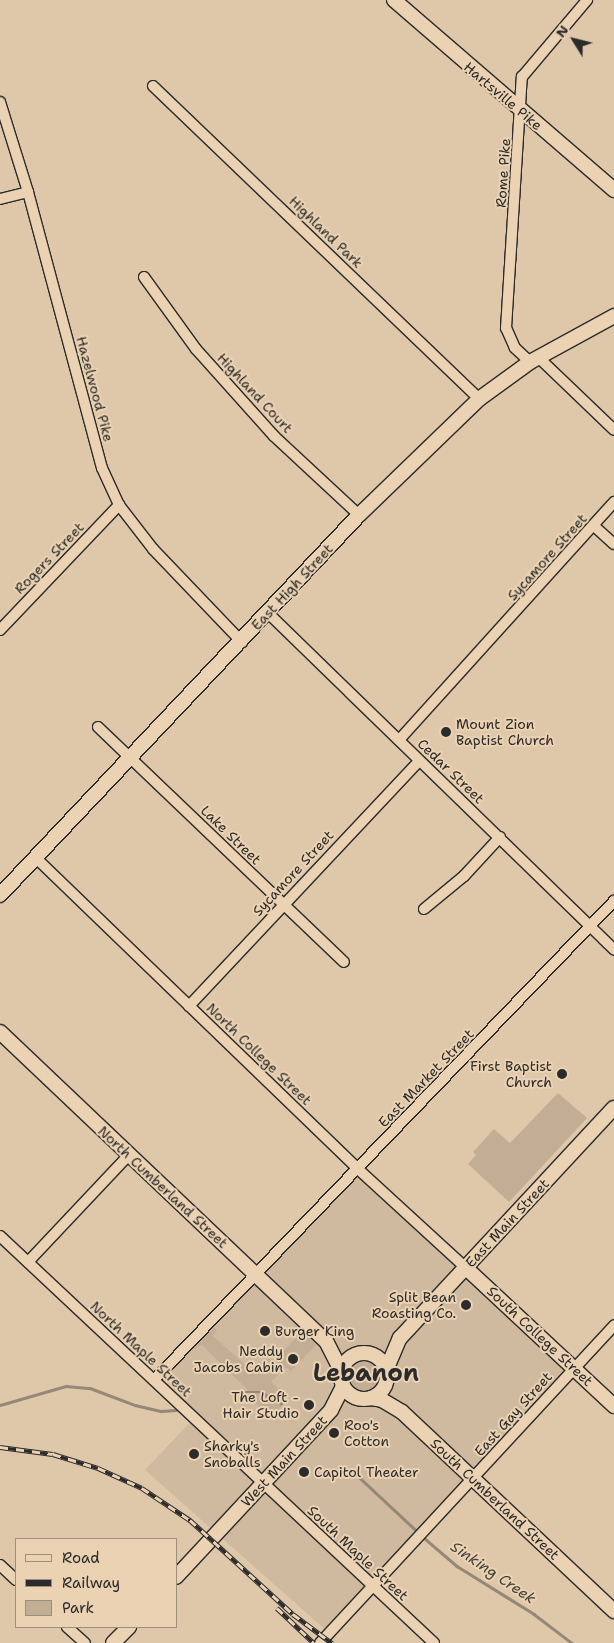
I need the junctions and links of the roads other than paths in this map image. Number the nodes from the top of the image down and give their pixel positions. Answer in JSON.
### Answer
{"nodes":[{"id":1,"x":394,"y":0,"type":"edge"},
{"id":2,"x":587,"y":0,"type":"edge"},
{"id":3,"x":153,"y":86,"type":"dead end"},
{"id":4,"x":0,"y":102,"type":"edge"},
{"id":5,"x":521,"y":110,"type":"junction"},
{"id":6,"x":614,"y":190,"type":"edge"},
{"id":7,"x":28,"y":192,"type":"junction"},
{"id":8,"x":0,"y":199,"type":"edge"},
{"id":9,"x":144,"y":277,"type":"dead end"},
{"id":10,"x":614,"y":316,"type":"edge"},
{"id":11,"x":534,"y":360,"type":"junction"},
{"id":12,"x":479,"y":399,"type":"junction"},
{"id":13,"x":614,"y":430,"type":"edge"},
{"id":14,"x":614,"y":502,"type":"edge"},
{"id":15,"x":119,"y":505,"type":"junction"},
{"id":16,"x":359,"y":515,"type":"junction"},
{"id":17,"x":594,"y":526,"type":"junction"},
{"id":18,"x":614,"y":544,"type":"edge"},
{"id":19,"x":268,"y":613,"type":"junction"},
{"id":20,"x":0,"y":630,"type":"edge"},
{"id":21,"x":242,"y":642,"type":"junction"},
{"id":22,"x":98,"y":728,"type":"dead end"},
{"id":23,"x":400,"y":740,"type":"junction"},
{"id":24,"x":131,"y":758,"type":"junction"},
{"id":25,"x":419,"y":760,"type":"junction"},
{"id":26,"x":500,"y":837,"type":"junction"},
{"id":27,"x":36,"y":858,"type":"junction"},
{"id":28,"x":0,"y":895,"type":"edge"},
{"id":29,"x":614,"y":901,"type":"edge"},
{"id":30,"x":283,"y":904,"type":"junction"},
{"id":31,"x":424,"y":909,"type":"dead end"},
{"id":32,"x":589,"y":926,"type":"junction"},
{"id":33,"x":614,"y":950,"type":"edge"},
{"id":34,"x":344,"y":962,"type":"dead end"},
{"id":35,"x":189,"y":1006,"type":"junction"},
{"id":36,"x":0,"y":1032,"type":"edge"},
{"id":37,"x":611,"y":1116,"type":"edge"},
{"id":38,"x":129,"y":1155,"type":"junction"},
{"id":39,"x":358,"y":1169,"type":"junction"},
{"id":40,"x":0,"y":1236,"type":"edge"},
{"id":41,"x":28,"y":1262,"type":"junction"},
{"id":42,"x":465,"y":1267,"type":"junction"},
{"id":43,"x":256,"y":1273,"type":"junction"},
{"id":44,"x":614,"y":1325,"type":"edge"},
{"id":45,"x":400,"y":1338,"type":"junction"},
{"id":46,"x":326,"y":1341,"type":"junction"},
{"id":47,"x":362,"y":1353,"type":"junction"},
{"id":48,"x":575,"y":1367,"type":"junction"},
{"id":49,"x":342,"y":1370,"type":"junction"},
{"id":50,"x":387,"y":1372,"type":"junction"},
{"id":51,"x":155,"y":1379,"type":"junction"},
{"id":52,"x":343,"y":1386,"type":"junction"},
{"id":53,"x":364,"y":1398,"type":"junction"},
{"id":54,"x":614,"y":1406,"type":"edge"},
{"id":55,"x":331,"y":1410,"type":"junction"},
{"id":56,"x":402,"y":1412,"type":"junction"},
{"id":57,"x":474,"y":1478,"type":"junction"},
{"id":58,"x":262,"y":1485,"type":"junction"},
{"id":59,"x":0,"y":1565,"type":"edge"},
{"id":60,"x":178,"y":1575,"type":"edge"},
{"id":61,"x":15,"y":1579,"type":"edge"},
{"id":62,"x":373,"y":1586,"type":"junction"},
{"id":63,"x":614,"y":1611,"type":"edge"},
{"id":64,"x":68,"y":1628,"type":"edge"},
{"id":65,"x":128,"y":1628,"type":"edge"},
{"id":66,"x":84,"y":1643,"type":"edge"},
{"id":67,"x":113,"y":1643,"type":"edge"},
{"id":68,"x":320,"y":1643,"type":"edge"},
{"id":69,"x":434,"y":1643,"type":"edge"}],
"edges":[{"from":1,"to":5,"type":"main road","name":"Hartsville Pike"},
{"from":2,"to":5,"type":"street","name":"Rome Pike"},
{"from":3,"to":12,"type":"street","name":"Highland Park"},
{"from":4,"to":7,"type":"street","name":"Hazelwood Pike"},
{"from":5,"to":6,"type":"main road","name":"Hartsville Pike"},
{"from":5,"to":11,"type":"street","name":"Rome Pike"},
{"from":7,"to":8,"type":"street"},
{"from":7,"to":15,"type":"street","name":"Hazelwood Pike"},
{"from":9,"to":16,"type":"street","name":"Highland Court"},
{"from":10,"to":11,"type":"main road","name":"East High Street"},
{"from":11,"to":12,"type":"main road","name":"East High Street"},
{"from":11,"to":13,"type":"street","name":"Rome Pike"},
{"from":12,"to":16,"type":"main road","name":"East High Street"},
{"from":14,"to":17,"type":"street","name":"Sycamore Street"},
{"from":15,"to":20,"type":"street","name":"Rogers Street"},
{"from":15,"to":21,"type":"street","name":"Hazelwood Pike"},
{"from":16,"to":19,"type":"main road","name":"East High Street"},
{"from":17,"to":18,"type":"street"},
{"from":17,"to":23,"type":"street","name":"Sycamore Street"},
{"from":19,"to":21,"type":"main road","name":"East High Street"},
{"from":19,"to":23,"type":"street","name":"Cedar Street"},
{"from":21,"to":24,"type":"main road","name":"East High Street"},
{"from":22,"to":24,"type":"street","name":"Lake Street"},
{"from":23,"to":25,"type":"street","name":"Cedar Street"},
{"from":24,"to":27,"type":"main road","name":"East High Street"},
{"from":24,"to":30,"type":"street","name":"Lake Street"},
{"from":25,"to":26,"type":"street","name":"Cedar Street"},
{"from":25,"to":30,"type":"street","name":"Sycamore Street"},
{"from":26,"to":31,"type":"street"},
{"from":26,"to":32,"type":"street","name":"Cedar Street"},
{"from":27,"to":28,"type":"main road","name":"East High Street"},
{"from":27,"to":35,"type":"street","name":"North College Street"},
{"from":29,"to":32,"type":"street","name":"East Market Street"},
{"from":30,"to":34,"type":"street","name":"Lake Street"},
{"from":30,"to":35,"type":"street","name":"Sycamore Street"},
{"from":32,"to":33,"type":"street","name":"Cedar Street"},
{"from":32,"to":39,"type":"street","name":"East Market Street"},
{"from":35,"to":39,"type":"street","name":"North College Street"},
{"from":36,"to":38,"type":"main road","name":"North Cumberland Street"},
{"from":37,"to":42,"type":"main road","name":"East Main Street"},
{"from":38,"to":41,"type":"street"},
{"from":38,"to":43,"type":"main road","name":"North Cumberland Street"},
{"from":39,"to":42,"type":"street","name":"North College Street"},
{"from":39,"to":43,"type":"street","name":"East Market Street"},
{"from":40,"to":41,"type":"street","name":"North Maple Street"},
{"from":41,"to":51,"type":"street","name":"North Maple Street"},
{"from":42,"to":45,"type":"main road","name":"East Main Street"},
{"from":42,"to":48,"type":"main road","name":"South College Street"},
{"from":43,"to":46,"type":"main road","name":"North Cumberland Street"},
{"from":43,"to":51,"type":"street","name":"East Market Street"},
{"from":44,"to":48,"type":"street","name":"East Gay Street"},
{"from":45,"to":47,"type":"main road","name":"East Main Street"},
{"from":45,"to":50,"type":"main road","name":"East Main Street"},
{"from":46,"to":47,"type":"main road","name":"North Cumberland Street"},
{"from":46,"to":49,"type":"main road","name":"North Cumberland Street"},
{"from":47,"to":49,"type":"main road"},
{"from":47,"to":50,"type":"main road"},
{"from":48,"to":54,"type":"main road","name":"South College Street"},
{"from":48,"to":57,"type":"street","name":"East Gay Street"},
{"from":49,"to":52,"type":"main road"},
{"from":50,"to":53,"type":"main road"},
{"from":50,"to":56,"type":"main road"},
{"from":51,"to":58,"type":"street","name":"North Maple Street"},
{"from":52,"to":53,"type":"main road"},
{"from":52,"to":55,"type":"main road","name":"West Main Street"},
{"from":53,"to":55,"type":"main road","name":"West Main Street"},
{"from":53,"to":56,"type":"main road","name":"South Cumberland Street"},
{"from":55,"to":58,"type":"main road","name":"West Main Street"},
{"from":56,"to":57,"type":"main road","name":"South Cumberland Street"},
{"from":57,"to":62,"type":"street","name":"East Gay Street"},
{"from":57,"to":63,"type":"main road","name":"South Cumberland Street"},
{"from":58,"to":60,"type":"main road","name":"West Main Street"},
{"from":58,"to":62,"type":"street","name":"South Maple Street"},
{"from":59,"to":61,"type":"street"},
{"from":62,"to":68,"type":"street","name":"East Gay Street"},
{"from":62,"to":69,"type":"street","name":"South Maple Street"},
{"from":64,"to":66,"type":"street"},
{"from":65,"to":67,"type":"main road"}]}
